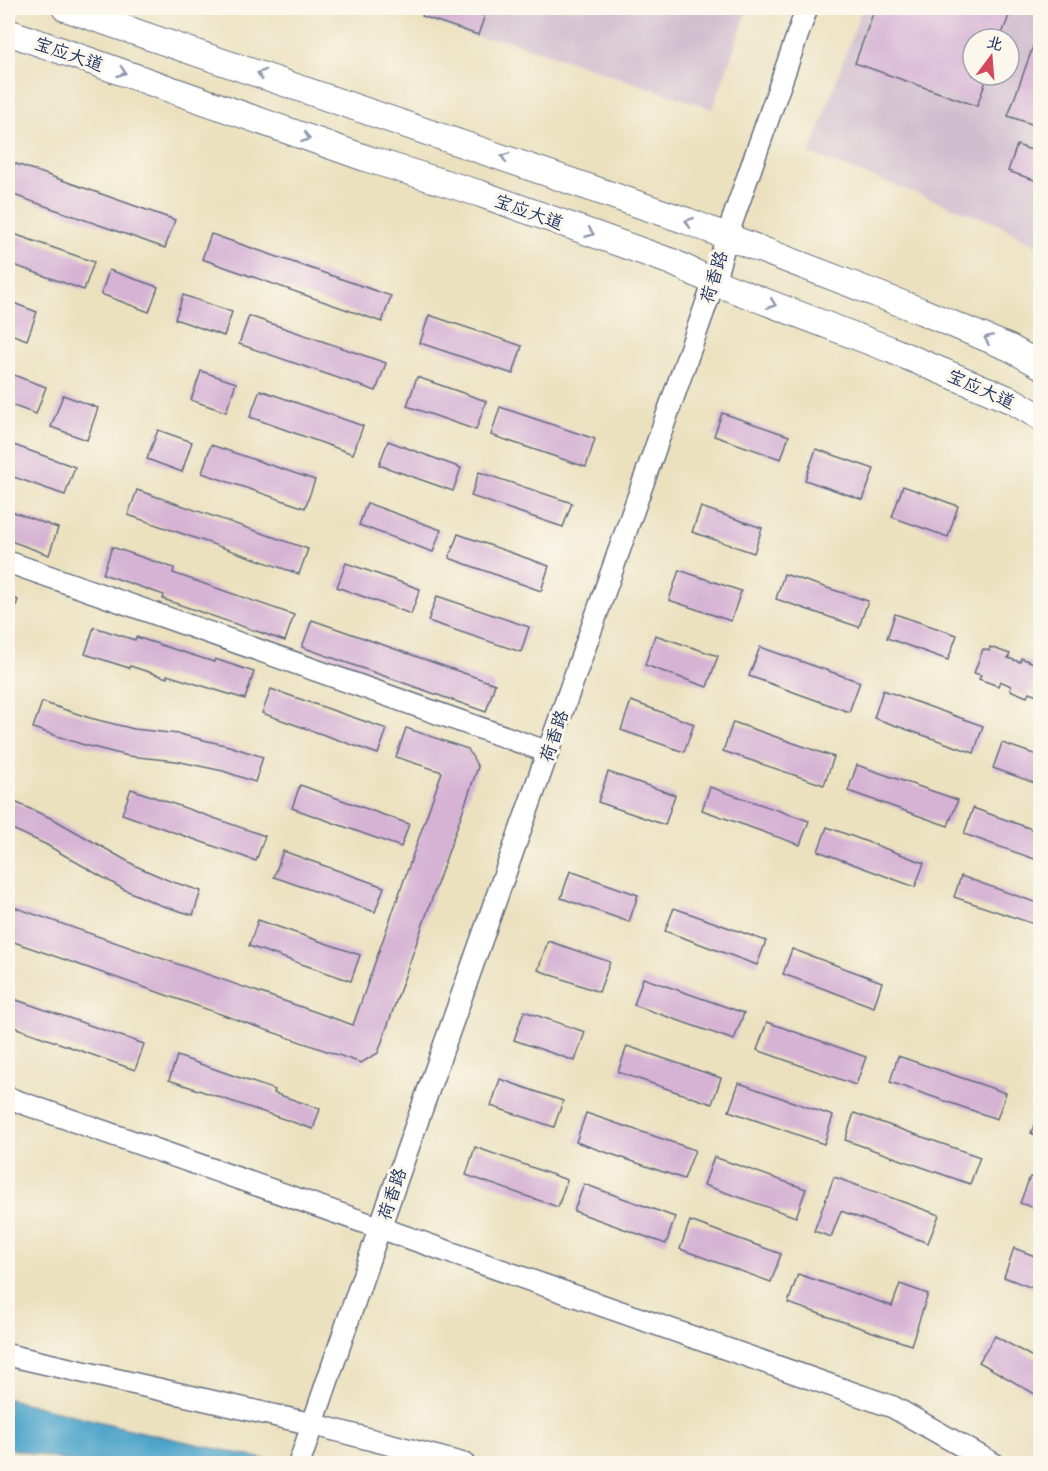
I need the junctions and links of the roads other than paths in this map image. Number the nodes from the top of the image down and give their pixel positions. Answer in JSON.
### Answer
{"nodes":[{"id":1,"x":65,"y":8,"type":"edge"},
{"id":2,"x":807,"y":8,"type":"edge"},
{"id":3,"x":8,"y":32,"type":"edge"},
{"id":4,"x":727,"y":236,"type":"junction"},
{"id":5,"x":714,"y":282,"type":"junction"},
{"id":6,"x":1041,"y":365,"type":"edge"},
{"id":7,"x":1041,"y":417,"type":"edge"},
{"id":8,"x":8,"y":562,"type":"edge"},
{"id":9,"x":548,"y":752,"type":"junction"},
{"id":10,"x":8,"y":1098,"type":"edge"},
{"id":11,"x":380,"y":1227,"type":"junction"},
{"id":12,"x":8,"y":1355,"type":"edge"},
{"id":13,"x":312,"y":1424,"type":"junction"},
{"id":14,"x":300,"y":1461,"type":"edge"},
{"id":15,"x":464,"y":1464,"type":"edge"},
{"id":16,"x":994,"y":1464,"type":"edge"}],
"edges":[{"from":4,"to":1,"type":"main road","one_way":true},
{"from":2,"to":4,"type":"street","name":"荷香路"},
{"from":3,"to":5,"type":"main road","name":"宝应大道","one_way":true},
{"from":4,"to":5,"type":"street","name":"荷香路"},
{"from":6,"to":4,"type":"main road","one_way":true},
{"from":5,"to":7,"type":"main road","name":"宝应大道","one_way":true},
{"from":5,"to":9,"type":"street","name":"荷香路"},
{"from":8,"to":9,"type":"street"},
{"from":9,"to":11,"type":"street","name":"荷香路"},
{"from":10,"to":11,"type":"street"},
{"from":11,"to":13,"type":"street","name":"荷香路"},
{"from":11,"to":16,"type":"street"},
{"from":12,"to":13,"type":"street"},
{"from":13,"to":14,"type":"street","name":"荷香路"},
{"from":13,"to":15,"type":"street"}]}
